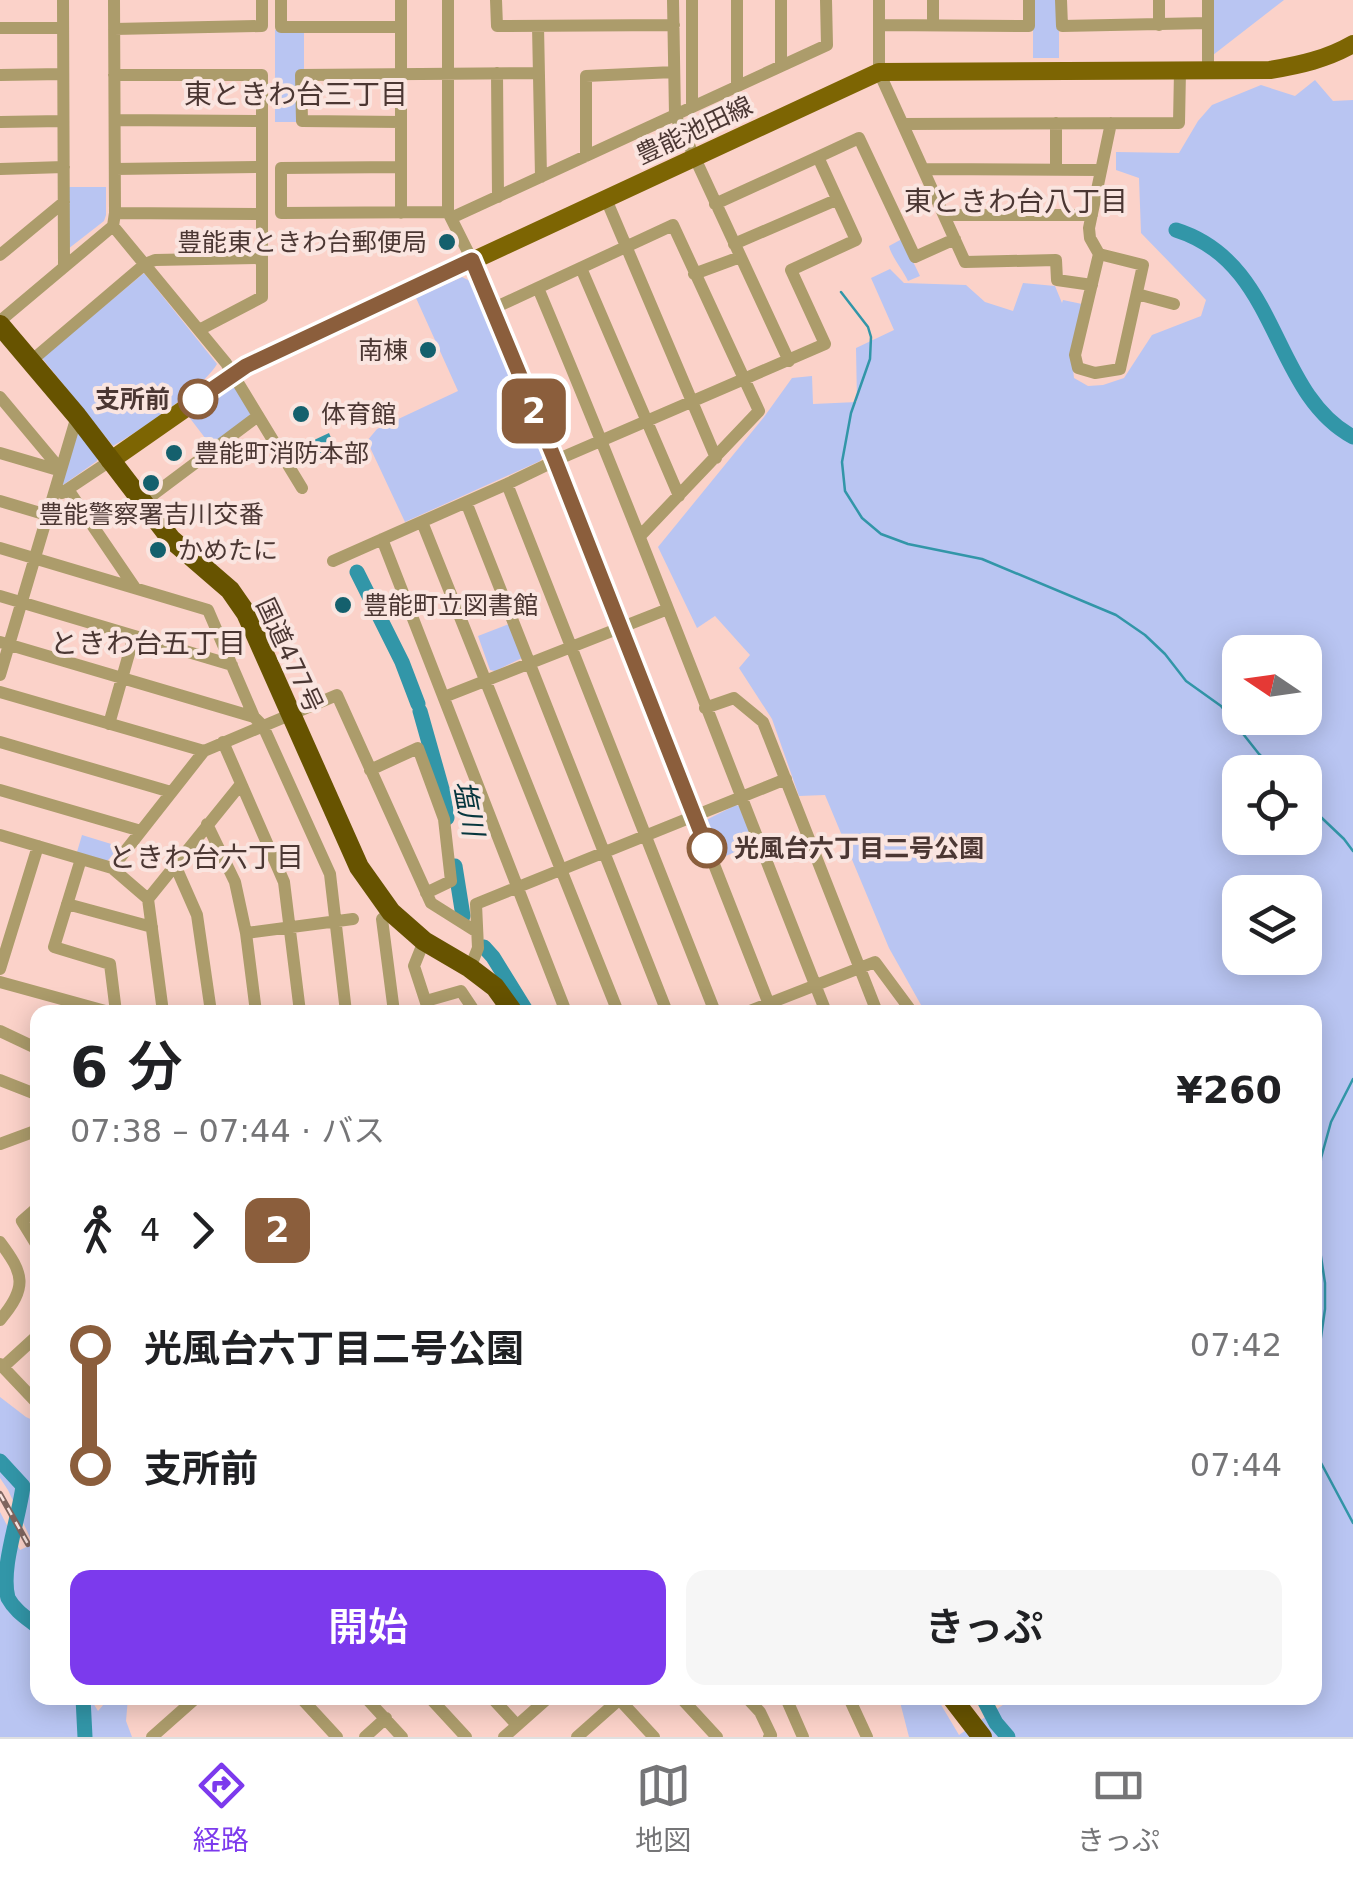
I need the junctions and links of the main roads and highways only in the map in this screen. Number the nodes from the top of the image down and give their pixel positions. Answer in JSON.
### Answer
{"nodes":[{"id":1,"x":1353,"y":44,"type":"edge"},
{"id":2,"x":0,"y":323,"type":"edge"},
{"id":3,"x":110,"y":461,"type":"junction"},
{"id":4,"x":508,"y":1005,"type":"edge"},
{"id":5,"x":957,"y":1705,"type":"edge"},
{"id":6,"x":982,"y":1737,"type":"edge"}],
"edges":[{"from":1,"to":3,"type":"main road","name":"豊能池田線"},
{"from":2,"to":3,"type":"highway","name":"国道477号"},
{"from":3,"to":4,"type":"highway","name":"国道477号"},
{"from":5,"to":6,"type":"highway"}]}
